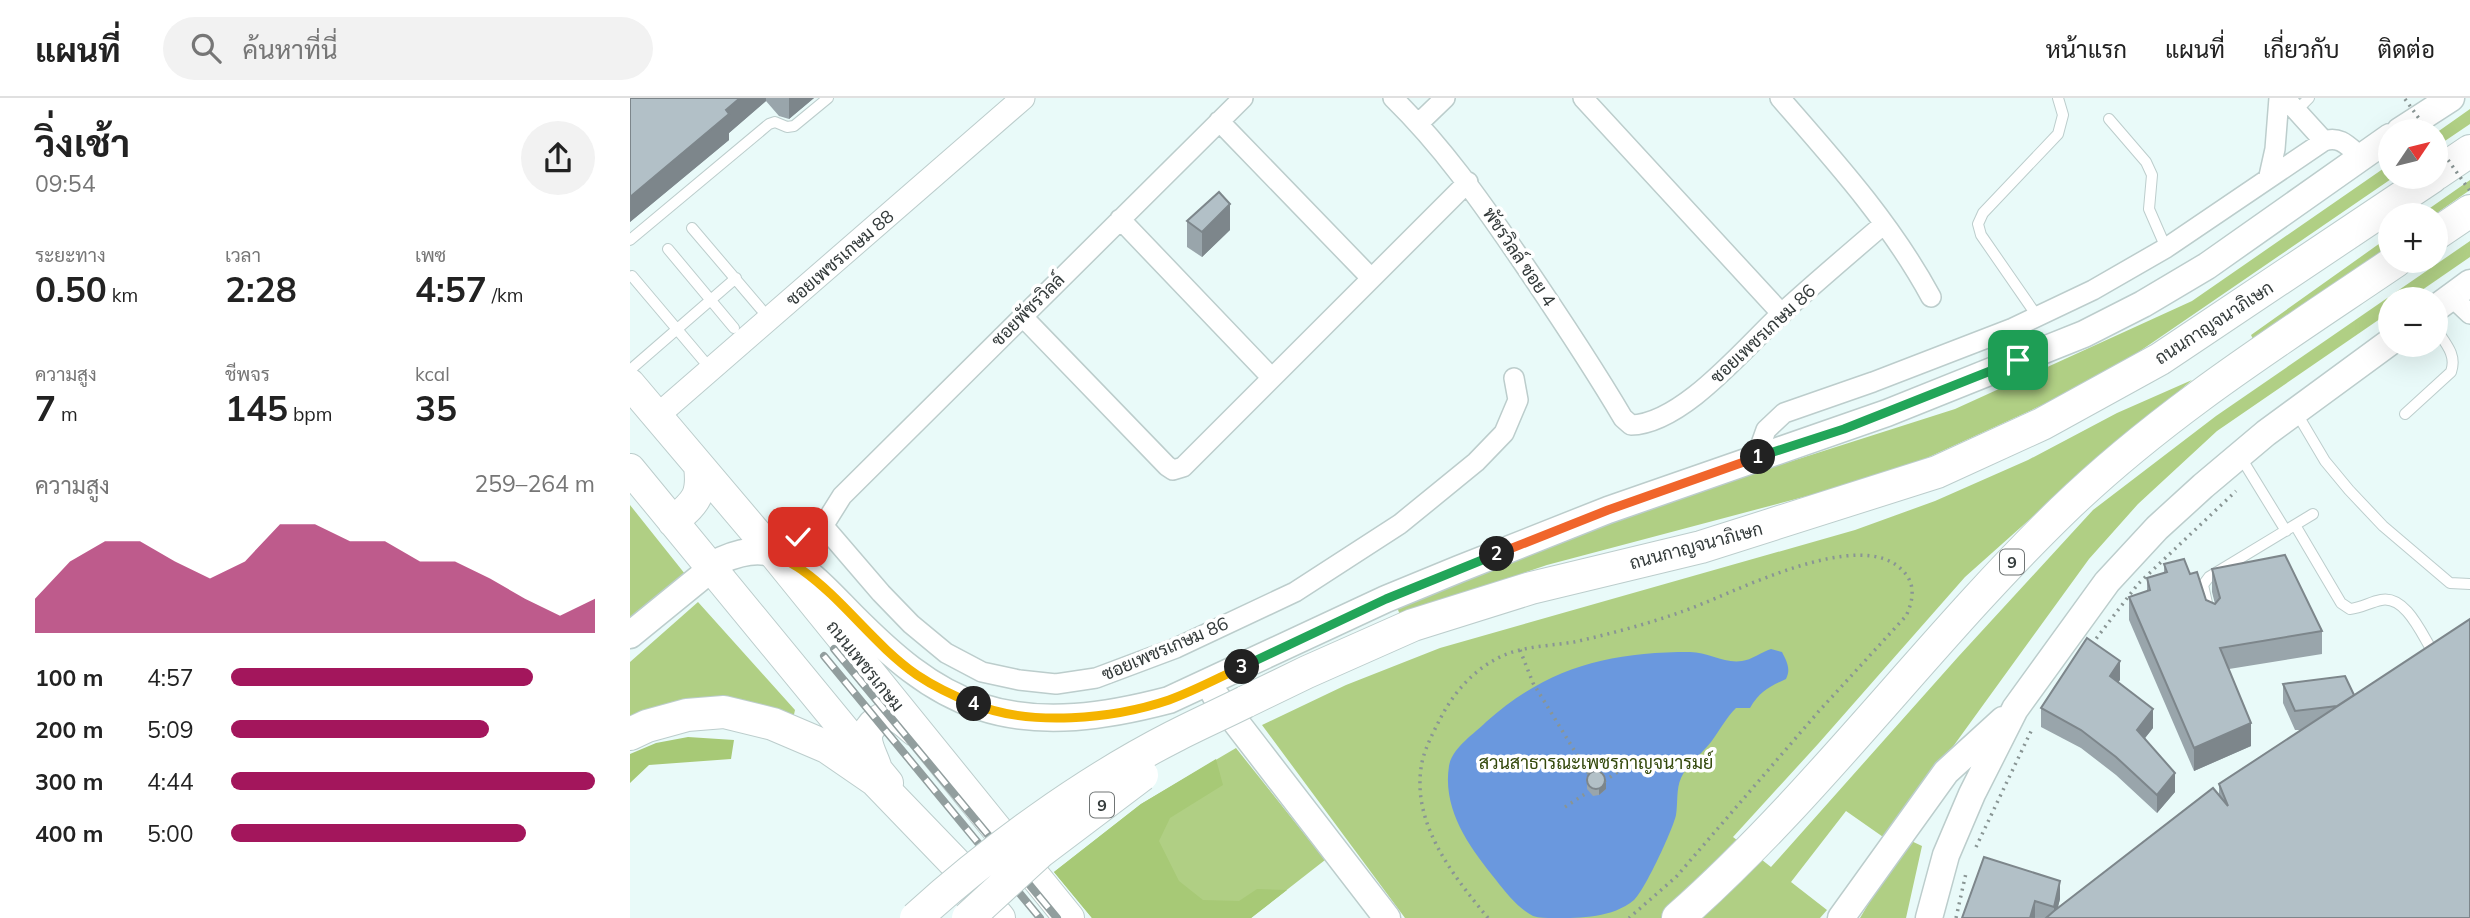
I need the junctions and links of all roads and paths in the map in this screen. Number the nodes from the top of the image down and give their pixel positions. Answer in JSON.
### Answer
{"nodes":[{"id":1,"x":828,"y":98,"type":"edge"},
{"id":2,"x":1023,"y":98,"type":"edge"},
{"id":3,"x":1243,"y":98,"type":"edge"},
{"id":4,"x":1393,"y":98,"type":"edge"},
{"id":5,"x":1445,"y":98,"type":"edge"},
{"id":6,"x":1583,"y":98,"type":"edge"},
{"id":7,"x":1780,"y":98,"type":"edge"},
{"id":8,"x":2058,"y":98,"type":"edge"},
{"id":9,"x":2279,"y":98,"type":"edge"},
{"id":10,"x":2451,"y":98,"type":"edge"},
{"id":11,"x":2405,"y":99,"type":"edge"},
{"id":12,"x":2297,"y":102,"type":"edge"},
{"id":13,"x":2109,"y":119,"type":"dead end"},
{"id":14,"x":2419,"y":119,"type":"edge"},
{"id":15,"x":2419,"y":119,"type":"edge"},
{"id":16,"x":1219,"y":121,"type":"junction"},
{"id":17,"x":1419,"y":123,"type":"junction"},
{"id":18,"x":2324,"y":141,"type":"junction"},
{"id":19,"x":2378,"y":146,"type":"edge"},
{"id":20,"x":2470,"y":151,"type":"edge"},
{"id":21,"x":2361,"y":157,"type":"junction"},
{"id":22,"x":2448,"y":160,"type":"edge"},
{"id":23,"x":2448,"y":166,"type":"edge"},
{"id":24,"x":2269,"y":177,"type":"junction"},
{"id":25,"x":1468,"y":182,"type":"junction"},
{"id":26,"x":2415,"y":189,"type":"edge"},
{"id":27,"x":2470,"y":191,"type":"edge"},
{"id":28,"x":2470,"y":211,"type":"edge"},
{"id":29,"x":1120,"y":219,"type":"junction"},
{"id":30,"x":1884,"y":224,"type":"junction"},
{"id":31,"x":2448,"y":226,"type":"edge"},
{"id":32,"x":692,"y":228,"type":"dead end"},
{"id":33,"x":630,"y":240,"type":"edge"},
{"id":34,"x":2166,"y":248,"type":"junction"},
{"id":35,"x":668,"y":249,"type":"dead end"},
{"id":36,"x":2378,"y":273,"type":"edge"},
{"id":37,"x":632,"y":276,"type":"dead end"},
{"id":38,"x":736,"y":278,"type":"junction"},
{"id":39,"x":1371,"y":278,"type":"junction"},
{"id":40,"x":1931,"y":297,"type":"dead end"},
{"id":41,"x":711,"y":300,"type":"junction"},
{"id":42,"x":761,"y":309,"type":"dead end"},
{"id":43,"x":1782,"y":314,"type":"junction"},
{"id":44,"x":1021,"y":316,"type":"junction"},
{"id":45,"x":2037,"y":317,"type":"junction"},
{"id":46,"x":734,"y":328,"type":"dead end"},
{"id":47,"x":677,"y":330,"type":"junction"},
{"id":48,"x":2448,"y":347,"type":"edge"},
{"id":49,"x":2378,"y":351,"type":"edge"},
{"id":50,"x":703,"y":359,"type":"dead end"},
{"id":51,"x":630,"y":370,"type":"edge"},
{"id":52,"x":1271,"y":377,"type":"junction"},
{"id":53,"x":1514,"y":377,"type":"dead end"},
{"id":54,"x":1873,"y":382,"type":"junction"},
{"id":55,"x":630,"y":384,"type":"edge"},
{"id":56,"x":2296,"y":411,"type":"junction"},
{"id":57,"x":1887,"y":413,"type":"junction"},
{"id":58,"x":2405,"y":414,"type":"dead end"},
{"id":59,"x":657,"y":416,"type":"junction"},
{"id":60,"x":1631,"y":425,"type":"joint"},
{"id":61,"x":2239,"y":456,"type":"junction"},
{"id":62,"x":1756,"y":458,"type":"junction"},
{"id":63,"x":699,"y":466,"type":"junction"},
{"id":64,"x":630,"y":470,"type":"edge"},
{"id":65,"x":2236,"y":491,"type":"dead end"},
{"id":66,"x":2313,"y":514,"type":"dead end"},
{"id":67,"x":673,"y":522,"type":"junction"},
{"id":68,"x":822,"y":528,"type":"junction"},
{"id":69,"x":2290,"y":528,"type":"junction"},
{"id":70,"x":774,"y":554,"type":"junction"},
{"id":71,"x":711,"y":567,"type":"junction"},
{"id":72,"x":2470,"y":584,"type":"edge"},
{"id":73,"x":2210,"y":611,"type":"edge"},
{"id":74,"x":630,"y":635,"type":"edge"},
{"id":75,"x":2090,"y":647,"type":"edge"},
{"id":76,"x":1520,"y":650,"type":"junction"},
{"id":77,"x":2433,"y":652,"type":"edge"},
{"id":78,"x":1206,"y":684,"type":"junction"},
{"id":79,"x":1245,"y":702,"type":"junction"},
{"id":80,"x":2025,"y":715,"type":"junction"},
{"id":81,"x":630,"y":734,"type":"edge"},
{"id":82,"x":920,"y":736,"type":"junction"},
{"id":83,"x":1624,"y":768,"type":"dead end"},
{"id":84,"x":878,"y":773,"type":"junction"},
{"id":85,"x":1591,"y":778,"type":"edge"},
{"id":86,"x":1604,"y":781,"type":"edge"},
{"id":87,"x":1588,"y":792,"type":"edge"},
{"id":88,"x":1565,"y":807,"type":"dead end"},
{"id":89,"x":1974,"y":850,"type":"dead end"},
{"id":90,"x":1969,"y":862,"type":"dead end"},
{"id":91,"x":955,"y":863,"type":"junction"},
{"id":92,"x":916,"y":918,"type":"edge"},
{"id":93,"x":968,"y":918,"type":"edge"},
{"id":94,"x":1000,"y":918,"type":"edge"},
{"id":95,"x":1069,"y":918,"type":"edge"},
{"id":96,"x":1387,"y":918,"type":"edge"},
{"id":97,"x":1488,"y":918,"type":"edge"},
{"id":98,"x":1629,"y":918,"type":"edge"},
{"id":99,"x":1678,"y":918,"type":"edge"},
{"id":100,"x":1841,"y":918,"type":"edge"},
{"id":101,"x":1929,"y":918,"type":"edge"},
{"id":102,"x":1956,"y":918,"type":"edge"}],
"edges":[{"from":1,"to":33,"type":"lane"},
{"from":2,"to":59,"type":"street","name":"ซอยเพชรเกษม 88"},
{"from":3,"to":16,"type":"street","name":"ซอยพัชรวิลล์"},
{"from":4,"to":17,"type":"street","name":"พัชรวิลล์ ซอย 4"},
{"from":5,"to":17,"type":"street"},
{"from":6,"to":43,"type":"street"},
{"from":7,"to":30,"type":"street"},
{"from":8,"to":45,"type":"lane"},
{"from":9,"to":24,"type":"street"},
{"from":10,"to":14,"type":"main road"},
{"from":11,"to":15,"type":"path","bridge":true},
{"from":12,"to":18,"type":"street"},
{"from":13,"to":34,"type":"lane"},
{"from":16,"to":29,"type":"street","name":"ซอยพัชรวิลล์"},
{"from":16,"to":39,"type":"street"},
{"from":17,"to":25,"type":"street","name":"พัชรวิลล์ ซอย 4"},
{"from":18,"to":21,"type":"street"},
{"from":18,"to":24,"type":"street"},
{"from":19,"to":21,"type":"main road"},
{"from":20,"to":23,"type":"highway","name":"ถนนกาญจนาภิเษก","number":"9"},
{"from":21,"to":57,"type":"main road"},
{"from":22,"to":27,"type":"path","bridge":true},
{"from":24,"to":34,"type":"street"},
{"from":25,"to":39,"type":"street"},
{"from":25,"to":60,"type":"street","name":"พัชรวิลล์ ซอย 4"},
{"from":26,"to":79,"type":"highway","name":"ถนนกาญจนาภิเษก","number":"9"},
{"from":28,"to":31,"type":"highway"},
{"from":29,"to":44,"type":"street","name":"ซอยพัชรวิลล์"},
{"from":29,"to":52,"type":"street"},
{"from":30,"to":40,"type":"street"},
{"from":30,"to":43,"type":"street","name":"ซอยเพชรเกษม 86"},
{"from":32,"to":38,"type":"lane"},
{"from":34,"to":45,"type":"street"},
{"from":35,"to":41,"type":"lane"},
{"from":36,"to":99,"type":"highway","number":"9"},
{"from":37,"to":47,"type":"lane"},
{"from":38,"to":41,"type":"lane"},
{"from":38,"to":42,"type":"lane"},
{"from":39,"to":52,"type":"street"},
{"from":41,"to":46,"type":"lane"},
{"from":41,"to":47,"type":"lane"},
{"from":43,"to":60,"type":"street","name":"ซอยเพชรเกษม 86"},
{"from":44,"to":52,"type":"street"},
{"from":44,"to":68,"type":"street","name":"ซอยพัชรวิลล์"},
{"from":45,"to":54,"type":"street"},
{"from":47,"to":50,"type":"lane"},
{"from":47,"to":51,"type":"lane"},
{"from":48,"to":58,"type":"lane"},
{"from":49,"to":56,"type":"main road"},
{"from":53,"to":68,"type":"street","name":"ซอยเพชรเกษม 86"},
{"from":54,"to":57,"type":"street"},
{"from":54,"to":62,"type":"street"},
{"from":55,"to":59,"type":"main road","name":"ถนนเพชรเกษม"},
{"from":56,"to":61,"type":"main road"},
{"from":56,"to":72,"type":"lane"},
{"from":57,"to":62,"type":"main road"},
{"from":59,"to":63,"type":"main road","name":"ถนนเพชรเกษม"},
{"from":61,"to":69,"type":"lane"},
{"from":61,"to":80,"type":"main road"},
{"from":62,"to":78,"type":"main road"},
{"from":63,"to":67,"type":"main road"},
{"from":63,"to":70,"type":"main road","name":"ถนนเพชรเกษม"},
{"from":64,"to":67,"type":"main road"},
{"from":65,"to":75,"type":"path"},
{"from":66,"to":69,"type":"lane"},
{"from":67,"to":71,"type":"main road"},
{"from":68,"to":70,"type":"street"},
{"from":69,"to":73,"type":"lane"},
{"from":69,"to":77,"type":"lane"},
{"from":70,"to":71,"type":"main road"},
{"from":70,"to":78,"type":"main road"},
{"from":70,"to":82,"type":"main road","name":"ถนนเพชรเกษม"},
{"from":71,"to":74,"type":"main road"},
{"from":71,"to":84,"type":"main road"},
{"from":76,"to":85,"type":"path"},
{"from":76,"to":97,"type":"path"},
{"from":76,"to":98,"type":"path"},
{"from":78,"to":96,"type":"main road"},
{"from":79,"to":92,"type":"highway","bridge":true},
{"from":79,"to":93,"type":"highway","name":"ถนนกาญจนาภิเษก","number":"9","bridge":true},
{"from":80,"to":89,"type":"path"},
{"from":80,"to":100,"type":"main road"},
{"from":80,"to":101,"type":"main road"},
{"from":81,"to":91,"type":"highway"},
{"from":82,"to":84,"type":"main road"},
{"from":82,"to":95,"type":"main road","name":"ถนนเพชรเกษม"},
{"from":83,"to":86,"type":"path"},
{"from":84,"to":91,"type":"main road"},
{"from":87,"to":88,"type":"path"},
{"from":90,"to":102,"type":"path"},
{"from":91,"to":94,"type":"main road"}]}
